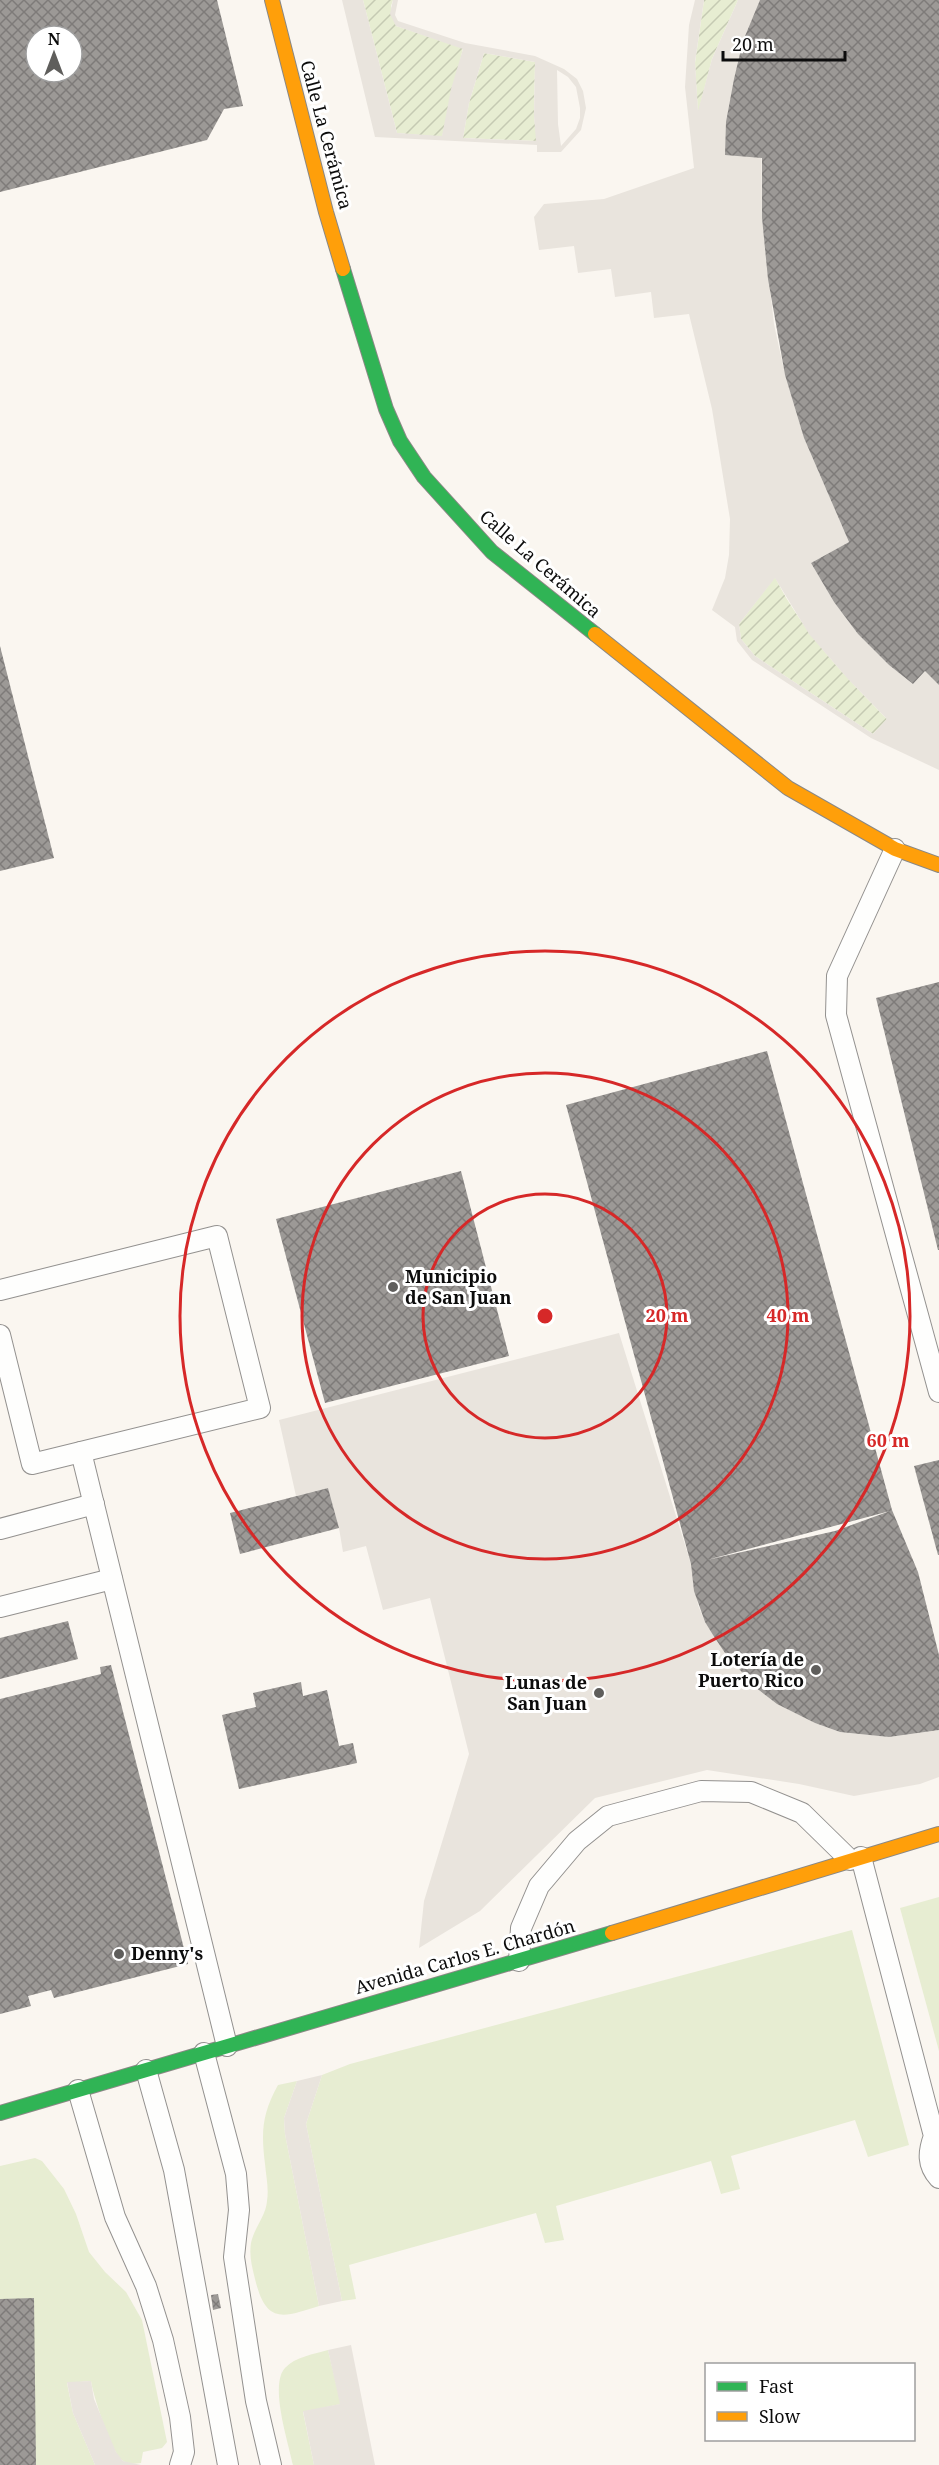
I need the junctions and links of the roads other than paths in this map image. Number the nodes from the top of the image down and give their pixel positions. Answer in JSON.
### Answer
{"nodes":[{"id":1,"x":272,"y":0,"type":"edge"},
{"id":2,"x":895,"y":849,"type":"junction"},
{"id":3,"x":939,"y":865,"type":"edge"},
{"id":4,"x":0,"y":1290,"type":"edge"},
{"id":5,"x":0,"y":1335,"type":"edge"},
{"id":6,"x":939,"y":1392,"type":"edge"},
{"id":7,"x":81,"y":1452,"type":"junction"},
{"id":8,"x":94,"y":1504,"type":"junction"},
{"id":9,"x":0,"y":1529,"type":"edge"},
{"id":10,"x":112,"y":1579,"type":"junction"},
{"id":11,"x":0,"y":1607,"type":"edge"},
{"id":12,"x":939,"y":1834,"type":"edge"},
{"id":13,"x":855,"y":1858,"type":"junction"},
{"id":14,"x":519,"y":1961,"type":"junction"},
{"id":15,"x":227,"y":2046,"type":"junction"},
{"id":16,"x":204,"y":2053,"type":"junction"},
{"id":17,"x":146,"y":2070,"type":"junction"},
{"id":18,"x":78,"y":2090,"type":"junction"},
{"id":19,"x":0,"y":2113,"type":"edge"},
{"id":20,"x":936,"y":2130,"type":"edge"},
{"id":21,"x":939,"y":2178,"type":"edge"},
{"id":22,"x":180,"y":2465,"type":"edge"},
{"id":23,"x":228,"y":2465,"type":"edge"},
{"id":24,"x":271,"y":2465,"type":"edge"}],
"edges":[{"from":1,"to":2,"type":"street","name":"Calle La Cerámica"},
{"from":2,"to":3,"type":"street","name":"Calle La Cerámica"},
{"from":2,"to":6,"type":"lane"},
{"from":4,"to":7,"type":"lane"},
{"from":5,"to":7,"type":"lane"},
{"from":7,"to":8,"type":"lane"},
{"from":8,"to":9,"type":"lane"},
{"from":8,"to":10,"type":"lane"},
{"from":10,"to":11,"type":"lane"},
{"from":10,"to":15,"type":"lane"},
{"from":12,"to":13,"type":"street","name":"Avenida Carlos E. Chardón"},
{"from":13,"to":14,"type":"street","name":"Avenida Carlos E. Chardón"},
{"from":13,"to":14,"type":"lane"},
{"from":13,"to":20,"type":"lane"},
{"from":14,"to":15,"type":"street","name":"Avenida Carlos E. Chardón"},
{"from":15,"to":16,"type":"street","name":"Avenida Carlos E. Chardón"},
{"from":16,"to":17,"type":"street","name":"Avenida Carlos E. Chardón"},
{"from":16,"to":24,"type":"lane"},
{"from":17,"to":18,"type":"street","name":"Avenida Carlos E. Chardón"},
{"from":17,"to":23,"type":"lane"},
{"from":18,"to":19,"type":"street","name":"Avenida Carlos E. Chardón"},
{"from":18,"to":22,"type":"lane"},
{"from":20,"to":21,"type":"lane"}]}
